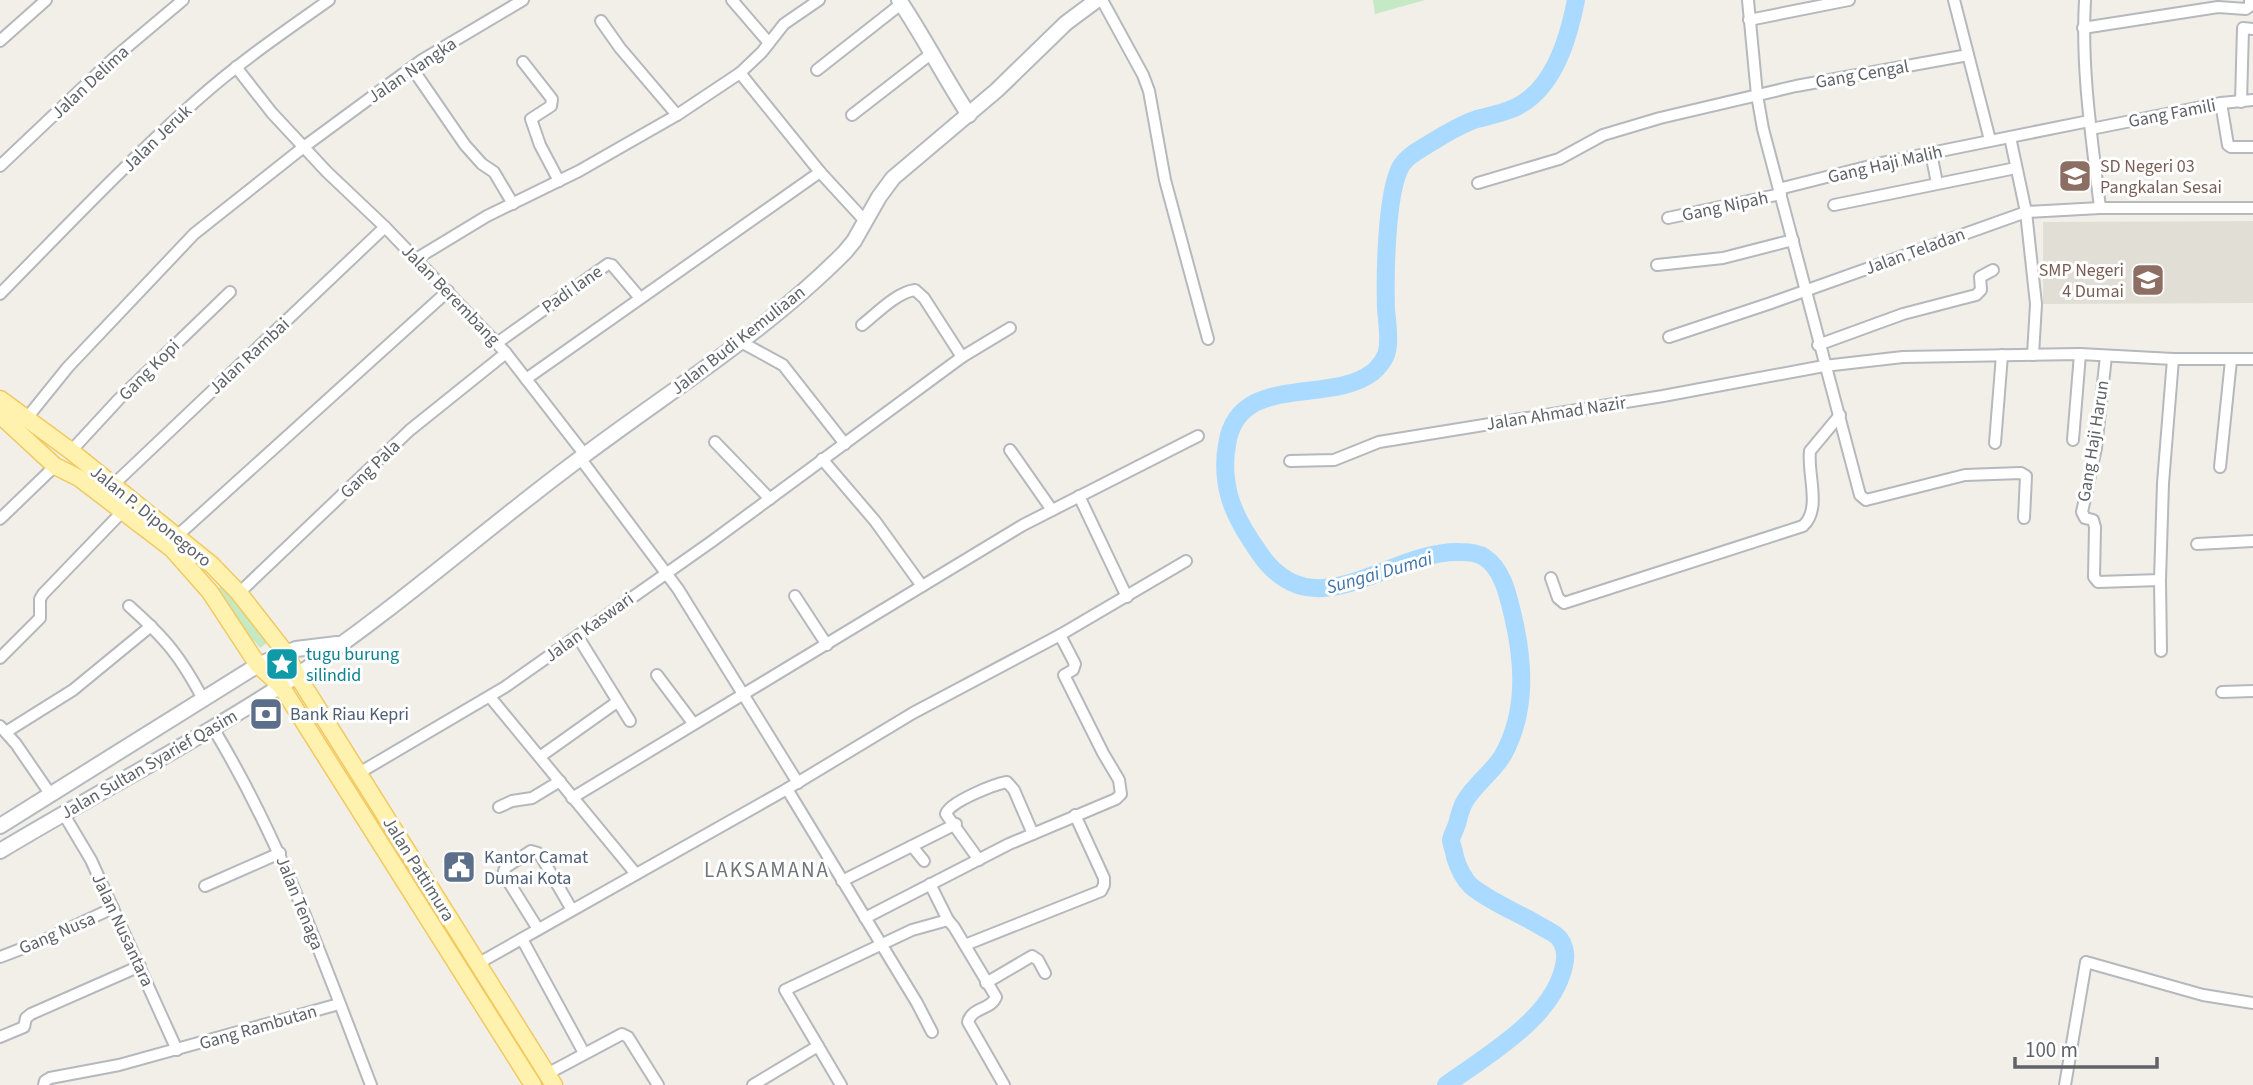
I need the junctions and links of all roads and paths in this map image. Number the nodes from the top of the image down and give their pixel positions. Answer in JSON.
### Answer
{"nodes":[{"id":1,"x":46,"y":0,"type":"edge"},
{"id":2,"x":183,"y":0,"type":"edge"},
{"id":3,"x":329,"y":0,"type":"edge"},
{"id":4,"x":523,"y":0,"type":"edge"},
{"id":5,"x":732,"y":0,"type":"edge"},
{"id":6,"x":819,"y":0,"type":"edge"},
{"id":7,"x":1748,"y":0,"type":"edge"},
{"id":8,"x":1849,"y":0,"type":"edge"},
{"id":9,"x":1954,"y":0,"type":"edge"},
{"id":10,"x":2085,"y":0,"type":"edge"},
{"id":11,"x":2250,"y":0,"type":"edge"},
{"id":12,"x":1096,"y":1,"type":"edge"},
{"id":13,"x":900,"y":2,"type":"edge"},
{"id":14,"x":1749,"y":20,"type":"junction"},
{"id":15,"x":601,"y":21,"type":"dead end"},
{"id":16,"x":2083,"y":28,"type":"junction"},
{"id":17,"x":2253,"y":29,"type":"edge"},
{"id":18,"x":0,"y":41,"type":"edge"},
{"id":19,"x":769,"y":43,"type":"junction"},
{"id":20,"x":932,"y":54,"type":"junction"},
{"id":21,"x":1968,"y":55,"type":"junction"},
{"id":22,"x":523,"y":62,"type":"dead end"},
{"id":23,"x":236,"y":67,"type":"junction"},
{"id":24,"x":412,"y":68,"type":"junction"},
{"id":25,"x":817,"y":70,"type":"dead end"},
{"id":26,"x":740,"y":73,"type":"junction"},
{"id":27,"x":1757,"y":95,"type":"junction"},
{"id":28,"x":2247,"y":101,"type":"edge"},
{"id":29,"x":2221,"y":103,"type":"junction"},
{"id":30,"x":677,"y":115,"type":"junction"},
{"id":31,"x":852,"y":115,"type":"dead end"},
{"id":32,"x":969,"y":115,"type":"junction"},
{"id":33,"x":2090,"y":125,"type":"junction"},
{"id":34,"x":2010,"y":136,"type":"junction"},
{"id":35,"x":1990,"y":140,"type":"junction"},
{"id":36,"x":306,"y":146,"type":"junction"},
{"id":37,"x":2253,"y":147,"type":"edge"},
{"id":38,"x":1931,"y":153,"type":"junction"},
{"id":39,"x":0,"y":166,"type":"edge"},
{"id":40,"x":2015,"y":168,"type":"junction"},
{"id":41,"x":820,"y":172,"type":"junction"},
{"id":42,"x":559,"y":181,"type":"junction"},
{"id":43,"x":1478,"y":183,"type":"dead end"},
{"id":44,"x":1937,"y":183,"type":"junction"},
{"id":45,"x":1780,"y":191,"type":"junction"},
{"id":46,"x":513,"y":204,"type":"junction"},
{"id":47,"x":1834,"y":205,"type":"dead end"},
{"id":48,"x":2100,"y":208,"type":"junction"},
{"id":49,"x":2253,"y":208,"type":"edge"},
{"id":50,"x":2026,"y":212,"type":"junction"},
{"id":51,"x":1668,"y":218,"type":"dead end"},
{"id":52,"x":866,"y":222,"type":"junction"},
{"id":53,"x":385,"y":227,"type":"junction"},
{"id":54,"x":1793,"y":240,"type":"junction"},
{"id":55,"x":416,"y":259,"type":"junction"},
{"id":56,"x":1657,"y":265,"type":"dead end"},
{"id":57,"x":1993,"y":270,"type":"dead end"},
{"id":58,"x":447,"y":291,"type":"junction"},
{"id":59,"x":1805,"y":291,"type":"junction"},
{"id":60,"x":230,"y":292,"type":"dead end"},
{"id":61,"x":0,"y":294,"type":"edge"},
{"id":62,"x":640,"y":298,"type":"junction"},
{"id":63,"x":862,"y":325,"type":"dead end"},
{"id":64,"x":1010,"y":328,"type":"dead end"},
{"id":65,"x":1669,"y":337,"type":"dead end"},
{"id":66,"x":1208,"y":338,"type":"dead end"},
{"id":67,"x":741,"y":342,"type":"junction"},
{"id":68,"x":497,"y":343,"type":"junction"},
{"id":69,"x":1818,"y":345,"type":"junction"},
{"id":70,"x":506,"y":353,"type":"junction"},
{"id":71,"x":2080,"y":354,"type":"junction"},
{"id":72,"x":2002,"y":355,"type":"junction"},
{"id":73,"x":2033,"y":355,"type":"junction"},
{"id":74,"x":2106,"y":356,"type":"junction"},
{"id":75,"x":962,"y":357,"type":"junction"},
{"id":76,"x":2173,"y":359,"type":"junction"},
{"id":77,"x":2253,"y":359,"type":"edge"},
{"id":78,"x":2231,"y":360,"type":"junction"},
{"id":79,"x":1824,"y":366,"type":"junction"},
{"id":80,"x":526,"y":379,"type":"junction"},
{"id":81,"x":0,"y":399,"type":"edge"},
{"id":82,"x":1840,"y":415,"type":"junction"},
{"id":83,"x":1,"y":418,"type":"edge"},
{"id":84,"x":26,"y":419,"type":"junction"},
{"id":85,"x":1198,"y":436,"type":"dead end"},
{"id":86,"x":2073,"y":440,"type":"dead end"},
{"id":87,"x":715,"y":442,"type":"dead end"},
{"id":88,"x":1995,"y":443,"type":"dead end"},
{"id":89,"x":845,"y":444,"type":"junction"},
{"id":90,"x":1010,"y":450,"type":"dead end"},
{"id":91,"x":71,"y":451,"type":"junction"},
{"id":92,"x":582,"y":456,"type":"junction"},
{"id":93,"x":822,"y":459,"type":"junction"},
{"id":94,"x":1290,"y":461,"type":"dead end"},
{"id":95,"x":55,"y":466,"type":"junction"},
{"id":96,"x":2220,"y":467,"type":"dead end"},
{"id":97,"x":113,"y":485,"type":"junction"},
{"id":98,"x":1079,"y":496,"type":"junction"},
{"id":99,"x":770,"y":499,"type":"junction"},
{"id":100,"x":1052,"y":509,"type":"junction"},
{"id":101,"x":122,"y":512,"type":"junction"},
{"id":102,"x":2024,"y":518,"type":"dead end"},
{"id":103,"x":0,"y":520,"type":"edge"},
{"id":104,"x":177,"y":536,"type":"junction"},
{"id":105,"x":2253,"y":541,"type":"edge"},
{"id":106,"x":2197,"y":544,"type":"dead end"},
{"id":107,"x":1186,"y":561,"type":"dead end"},
{"id":108,"x":667,"y":574,"type":"junction"},
{"id":109,"x":1551,"y":578,"type":"dead end"},
{"id":110,"x":2160,"y":580,"type":"junction"},
{"id":111,"x":922,"y":586,"type":"junction"},
{"id":112,"x":239,"y":593,"type":"junction"},
{"id":113,"x":795,"y":596,"type":"dead end"},
{"id":114,"x":1127,"y":597,"type":"junction"},
{"id":115,"x":129,"y":606,"type":"dead end"},
{"id":116,"x":151,"y":626,"type":"junction"},
{"id":117,"x":1059,"y":635,"type":"junction"},
{"id":118,"x":578,"y":637,"type":"junction"},
{"id":119,"x":342,"y":643,"type":"junction"},
{"id":120,"x":827,"y":645,"type":"junction"},
{"id":121,"x":2161,"y":651,"type":"dead end"},
{"id":122,"x":285,"y":652,"type":"junction"},
{"id":123,"x":0,"y":658,"type":"edge"},
{"id":124,"x":258,"y":665,"type":"junction"},
{"id":125,"x":297,"y":675,"type":"junction"},
{"id":126,"x":657,"y":675,"type":"dead end"},
{"id":127,"x":281,"y":686,"type":"junction"},
{"id":128,"x":2253,"y":691,"type":"edge"},
{"id":129,"x":2222,"y":692,"type":"dead end"},
{"id":130,"x":744,"y":694,"type":"junction"},
{"id":131,"x":490,"y":697,"type":"junction"},
{"id":132,"x":203,"y":699,"type":"junction"},
{"id":133,"x":617,"y":702,"type":"junction"},
{"id":134,"x":630,"y":721,"type":"dead end"},
{"id":135,"x":693,"y":723,"type":"junction"},
{"id":136,"x":213,"y":728,"type":"junction"},
{"id":137,"x":3,"y":729,"type":"edge"},
{"id":138,"x":541,"y":756,"type":"junction"},
{"id":139,"x":359,"y":773,"type":"junction"},
{"id":140,"x":560,"y":781,"type":"junction"},
{"id":141,"x":798,"y":783,"type":"junction"},
{"id":142,"x":788,"y":789,"type":"junction"},
{"id":143,"x":51,"y":796,"type":"junction"},
{"id":144,"x":572,"y":797,"type":"junction"},
{"id":145,"x":499,"y":807,"type":"dead end"},
{"id":146,"x":63,"y":813,"type":"junction"},
{"id":147,"x":1075,"y":815,"type":"junction"},
{"id":148,"x":956,"y":824,"type":"junction"},
{"id":149,"x":0,"y":826,"type":"edge"},
{"id":150,"x":1033,"y":834,"type":"junction"},
{"id":151,"x":912,"y":846,"type":"junction"},
{"id":152,"x":0,"y":851,"type":"edge"},
{"id":153,"x":280,"y":853,"type":"junction"},
{"id":154,"x":979,"y":860,"type":"junction"},
{"id":155,"x":636,"y":874,"type":"junction"},
{"id":156,"x":842,"y":880,"type":"junction"},
{"id":157,"x":933,"y":883,"type":"junction"},
{"id":158,"x":205,"y":886,"type":"dead end"},
{"id":159,"x":113,"y":908,"type":"junction"},
{"id":160,"x":572,"y":910,"type":"junction"},
{"id":161,"x":865,"y":918,"type":"junction"},
{"id":162,"x":948,"y":920,"type":"junction"},
{"id":163,"x":538,"y":929,"type":"junction"},
{"id":164,"x":522,"y":939,"type":"junction"},
{"id":165,"x":882,"y":944,"type":"junction"},
{"id":166,"x":965,"y":945,"type":"junction"},
{"id":167,"x":0,"y":957,"type":"edge"},
{"id":168,"x":479,"y":963,"type":"junction"},
{"id":169,"x":140,"y":966,"type":"junction"},
{"id":170,"x":1045,"y":973,"type":"dead end"},
{"id":171,"x":986,"y":983,"type":"junction"},
{"id":172,"x":2253,"y":1003,"type":"edge"},
{"id":173,"x":339,"y":1004,"type":"junction"},
{"id":174,"x":932,"y":1032,"type":"dead end"},
{"id":175,"x":0,"y":1037,"type":"edge"},
{"id":176,"x":818,"y":1046,"type":"junction"},
{"id":177,"x":177,"y":1050,"type":"junction"},
{"id":178,"x":584,"y":1053,"type":"junction"},
{"id":179,"x":550,"y":1080,"type":"edge"},
{"id":180,"x":44,"y":1085,"type":"edge"},
{"id":181,"x":371,"y":1085,"type":"edge"},
{"id":182,"x":533,"y":1085,"type":"edge"},
{"id":183,"x":658,"y":1085,"type":"edge"},
{"id":184,"x":753,"y":1085,"type":"edge"},
{"id":185,"x":841,"y":1085,"type":"edge"},
{"id":186,"x":1004,"y":1085,"type":"edge"},
{"id":187,"x":2065,"y":1085,"type":"edge"}],
"edges":[{"from":1,"to":18,"type":"street"},
{"from":2,"to":39,"type":"street","name":"Jalan Delima"},
{"from":3,"to":23,"type":"street","name":"Jalan Jeruk"},
{"from":4,"to":24,"type":"street","name":"Jalan Nangka"},
{"from":5,"to":19,"type":"street"},
{"from":6,"to":19,"type":"street"},
{"from":7,"to":14,"type":"street"},
{"from":8,"to":14,"type":"street"},
{"from":9,"to":21,"type":"street"},
{"from":10,"to":16,"type":"street"},
{"from":11,"to":16,"type":"street"},
{"from":12,"to":32,"type":"street","name":"Jalan Budi Kemuliaan"},
{"from":12,"to":66,"type":"street"},
{"from":13,"to":20,"type":"street"},
{"from":13,"to":25,"type":"street"},
{"from":14,"to":27,"type":"street"},
{"from":15,"to":30,"type":"street"},
{"from":16,"to":33,"type":"street"},
{"from":17,"to":28,"type":"street"},
{"from":19,"to":26,"type":"street"},
{"from":20,"to":31,"type":"street"},
{"from":20,"to":32,"type":"street"},
{"from":21,"to":27,"type":"street","name":"Gang Cengal"},
{"from":21,"to":35,"type":"street"},
{"from":22,"to":42,"type":"street"},
{"from":23,"to":36,"type":"street","name":"Jalan Berembang"},
{"from":23,"to":61,"type":"street","name":"Jalan Jeruk"},
{"from":24,"to":36,"type":"street","name":"Jalan Nangka"},
{"from":24,"to":46,"type":"street"},
{"from":26,"to":30,"type":"street"},
{"from":26,"to":41,"type":"street"},
{"from":27,"to":43,"type":"street","name":"Gang Cengal"},
{"from":27,"to":45,"type":"street"},
{"from":28,"to":29,"type":"street","name":"Gang Famili"},
{"from":29,"to":33,"type":"street","name":"Gang Famili"},
{"from":29,"to":37,"type":"street"},
{"from":30,"to":42,"type":"street"},
{"from":32,"to":52,"type":"street","name":"Jalan Budi Kemuliaan"},
{"from":33,"to":34,"type":"street","name":"Gang Famili"},
{"from":33,"to":48,"type":"street"},
{"from":34,"to":35,"type":"street","name":"Gang Haji Malih"},
{"from":34,"to":40,"type":"street"},
{"from":35,"to":38,"type":"street","name":"Gang Haji Malih"},
{"from":36,"to":53,"type":"street","name":"Jalan Berembang"},
{"from":36,"to":84,"type":"street","name":"Jalan Nangka"},
{"from":38,"to":44,"type":"street"},
{"from":38,"to":45,"type":"street","name":"Gang Haji Malih"},
{"from":40,"to":44,"type":"street"},
{"from":40,"to":50,"type":"street"},
{"from":41,"to":52,"type":"street"},
{"from":41,"to":62,"type":"street"},
{"from":42,"to":46,"type":"street"},
{"from":44,"to":47,"type":"street"},
{"from":45,"to":51,"type":"street","name":"Gang Nipah"},
{"from":45,"to":54,"type":"street"},
{"from":46,"to":55,"type":"street"},
{"from":48,"to":49,"type":"street","name":"Jalan Teladan"},
{"from":48,"to":50,"type":"street","name":"Jalan Teladan"},
{"from":50,"to":59,"type":"street","name":"Jalan Teladan"},
{"from":50,"to":73,"type":"street"},
{"from":52,"to":67,"type":"street","name":"Jalan Budi Kemuliaan"},
{"from":53,"to":55,"type":"street","name":"Jalan Berembang"},
{"from":53,"to":97,"type":"street","name":"Jalan Rambai"},
{"from":54,"to":56,"type":"street"},
{"from":54,"to":59,"type":"street"},
{"from":55,"to":58,"type":"street","name":"Jalan Berembang"},
{"from":57,"to":69,"type":"street"},
{"from":58,"to":68,"type":"street","name":"Jalan Berembang"},
{"from":58,"to":104,"type":"street"},
{"from":59,"to":65,"type":"street","name":"Jalan Teladan"},
{"from":59,"to":69,"type":"street"},
{"from":60,"to":91,"type":"street","name":"Gang Kopi"},
{"from":62,"to":68,"type":"street","name":"Padi lane"},
{"from":62,"to":80,"type":"street"},
{"from":63,"to":75,"type":"street"},
{"from":64,"to":75,"type":"street","name":"Jalan Kaswari"},
{"from":67,"to":89,"type":"street"},
{"from":67,"to":92,"type":"street","name":"Jalan Budi Kemuliaan"},
{"from":68,"to":70,"type":"street","name":"Jalan Berembang"},
{"from":69,"to":79,"type":"street"},
{"from":70,"to":80,"type":"street","name":"Jalan Berembang"},
{"from":70,"to":112,"type":"street","name":"Gang Pala"},
{"from":71,"to":73,"type":"street","name":"Jalan Ahmad Nazir"},
{"from":71,"to":74,"type":"street","name":"Jalan Ahmad Nazir"},
{"from":71,"to":86,"type":"street"},
{"from":72,"to":73,"type":"street","name":"Jalan Ahmad Nazir"},
{"from":72,"to":79,"type":"street","name":"Jalan Ahmad Nazir"},
{"from":72,"to":88,"type":"street"},
{"from":74,"to":76,"type":"street","name":"Jalan Ahmad Nazir"},
{"from":74,"to":110,"type":"street","name":"Gang Haji Harun"},
{"from":75,"to":89,"type":"street","name":"Jalan Kaswari"},
{"from":76,"to":78,"type":"street","name":"Jalan Ahmad Nazir"},
{"from":76,"to":110,"type":"street"},
{"from":77,"to":78,"type":"street","name":"Jalan Ahmad Nazir"},
{"from":78,"to":96,"type":"street"},
{"from":79,"to":82,"type":"street"},
{"from":79,"to":94,"type":"street","name":"Jalan Ahmad Nazir"},
{"from":80,"to":92,"type":"street","name":"Jalan Berembang"},
{"from":81,"to":84,"type":"main road","name":"Jalan P. Diponegoro"},
{"from":82,"to":102,"type":"street"},
{"from":82,"to":109,"type":"street"},
{"from":83,"to":95,"type":"main road","name":"Jalan Pattimura"},
{"from":84,"to":91,"type":"main road","name":"Jalan P. Diponegoro"},
{"from":85,"to":98,"type":"street"},
{"from":87,"to":99,"type":"street"},
{"from":89,"to":93,"type":"street","name":"Jalan Kaswari"},
{"from":90,"to":100,"type":"street"},
{"from":91,"to":97,"type":"main road","name":"Jalan P. Diponegoro"},
{"from":92,"to":108,"type":"street","name":"Jalan Berembang"},
{"from":92,"to":119,"type":"street","name":"Jalan Budi Kemuliaan"},
{"from":93,"to":99,"type":"street","name":"Jalan Kaswari"},
{"from":93,"to":111,"type":"street"},
{"from":95,"to":101,"type":"main road","name":"Jalan Pattimura"},
{"from":95,"to":103,"type":"street"},
{"from":97,"to":104,"type":"main road","name":"Jalan P. Diponegoro"},
{"from":98,"to":100,"type":"street"},
{"from":98,"to":114,"type":"street"},
{"from":99,"to":108,"type":"street","name":"Jalan Kaswari"},
{"from":100,"to":111,"type":"street"},
{"from":101,"to":123,"type":"street"},
{"from":101,"to":124,"type":"main road","name":"Jalan Pattimura"},
{"from":104,"to":112,"type":"main road","name":"Jalan P. Diponegoro"},
{"from":105,"to":106,"type":"street"},
{"from":107,"to":114,"type":"street"},
{"from":108,"to":118,"type":"street","name":"Jalan Kaswari"},
{"from":108,"to":130,"type":"street","name":"Jalan Berembang"},
{"from":110,"to":121,"type":"street"},
{"from":111,"to":120,"type":"street"},
{"from":112,"to":122,"type":"main road","name":"Jalan P. Diponegoro"},
{"from":113,"to":120,"type":"street"},
{"from":114,"to":117,"type":"street"},
{"from":115,"to":116,"type":"street"},
{"from":116,"to":132,"type":"street"},
{"from":116,"to":137,"type":"street"},
{"from":117,"to":141,"type":"street"},
{"from":117,"to":147,"type":"street"},
{"from":118,"to":131,"type":"street","name":"Jalan Kaswari"},
{"from":118,"to":133,"type":"street"},
{"from":119,"to":122,"type":"street"},
{"from":119,"to":125,"type":"street","name":"Jalan Budi Kemuliaan"},
{"from":120,"to":130,"type":"street"},
{"from":122,"to":124,"type":"street"},
{"from":122,"to":125,"type":"main road","name":"Jalan Pattimura"},
{"from":124,"to":127,"type":"main road","name":"Jalan Pattimura"},
{"from":124,"to":132,"type":"street"},
{"from":125,"to":127,"type":"street","name":"Jalan Sultan Syarief Qasim"},
{"from":125,"to":139,"type":"main road","name":"Jalan Pattimura"},
{"from":126,"to":135,"type":"street"},
{"from":127,"to":136,"type":"street","name":"Jalan Sultan Syarief Qasim"},
{"from":127,"to":182,"type":"main road","name":"Jalan Pattimura"},
{"from":128,"to":129,"type":"street"},
{"from":130,"to":135,"type":"street"},
{"from":130,"to":141,"type":"street","name":"Jalan Berembang"},
{"from":131,"to":138,"type":"street"},
{"from":131,"to":139,"type":"street","name":"Jalan Kaswari"},
{"from":132,"to":143,"type":"street"},
{"from":133,"to":134,"type":"street"},
{"from":133,"to":138,"type":"street"},
{"from":135,"to":144,"type":"street"},
{"from":136,"to":146,"type":"street","name":"Jalan Sultan Syarief Qasim"},
{"from":136,"to":153,"type":"street","name":"Jalan Tenaga"},
{"from":137,"to":143,"type":"street"},
{"from":138,"to":140,"type":"street"},
{"from":139,"to":168,"type":"main road","name":"Jalan Pattimura"},
{"from":140,"to":144,"type":"street"},
{"from":140,"to":145,"type":"street"},
{"from":141,"to":142,"type":"street"},
{"from":142,"to":155,"type":"street"},
{"from":142,"to":156,"type":"street"},
{"from":143,"to":149,"type":"street"},
{"from":144,"to":155,"type":"street"},
{"from":146,"to":152,"type":"street","name":"Jalan Sultan Syarief Qasim"},
{"from":146,"to":159,"type":"street","name":"Jalan Nusantara"},
{"from":147,"to":150,"type":"street"},
{"from":147,"to":166,"type":"street"},
{"from":148,"to":150,"type":"street"},
{"from":148,"to":151,"type":"street"},
{"from":148,"to":154,"type":"street"},
{"from":150,"to":154,"type":"street"},
{"from":151,"to":156,"type":"street"},
{"from":151,"to":157,"type":"street"},
{"from":153,"to":158,"type":"street"},
{"from":153,"to":173,"type":"street","name":"Jalan Tenaga"},
{"from":154,"to":157,"type":"street"},
{"from":155,"to":160,"type":"street"},
{"from":156,"to":161,"type":"street"},
{"from":157,"to":161,"type":"street"},
{"from":157,"to":162,"type":"street"},
{"from":159,"to":167,"type":"street","name":"Gang Nusa"},
{"from":159,"to":169,"type":"street","name":"Jalan Nusantara"},
{"from":160,"to":163,"type":"street"},
{"from":160,"to":163,"type":"street"},
{"from":161,"to":165,"type":"street"},
{"from":162,"to":165,"type":"street"},
{"from":162,"to":166,"type":"street"},
{"from":163,"to":164,"type":"street"},
{"from":164,"to":168,"type":"street"},
{"from":164,"to":178,"type":"street"},
{"from":165,"to":174,"type":"street"},
{"from":165,"to":176,"type":"street"},
{"from":166,"to":171,"type":"street"},
{"from":168,"to":179,"type":"main road","name":"Jalan Pattimura"},
{"from":169,"to":175,"type":"street"},
{"from":169,"to":177,"type":"street","name":"Jalan Nusantara"},
{"from":170,"to":171,"type":"street"},
{"from":171,"to":186,"type":"street"},
{"from":172,"to":187,"type":"street"},
{"from":173,"to":177,"type":"street","name":"Gang Rambutan"},
{"from":173,"to":181,"type":"street","name":"Jalan Tenaga"},
{"from":176,"to":184,"type":"street"},
{"from":176,"to":185,"type":"street"},
{"from":177,"to":180,"type":"street","name":"Gang Rambutan"},
{"from":178,"to":179,"type":"street"},
{"from":178,"to":183,"type":"street"}]}
